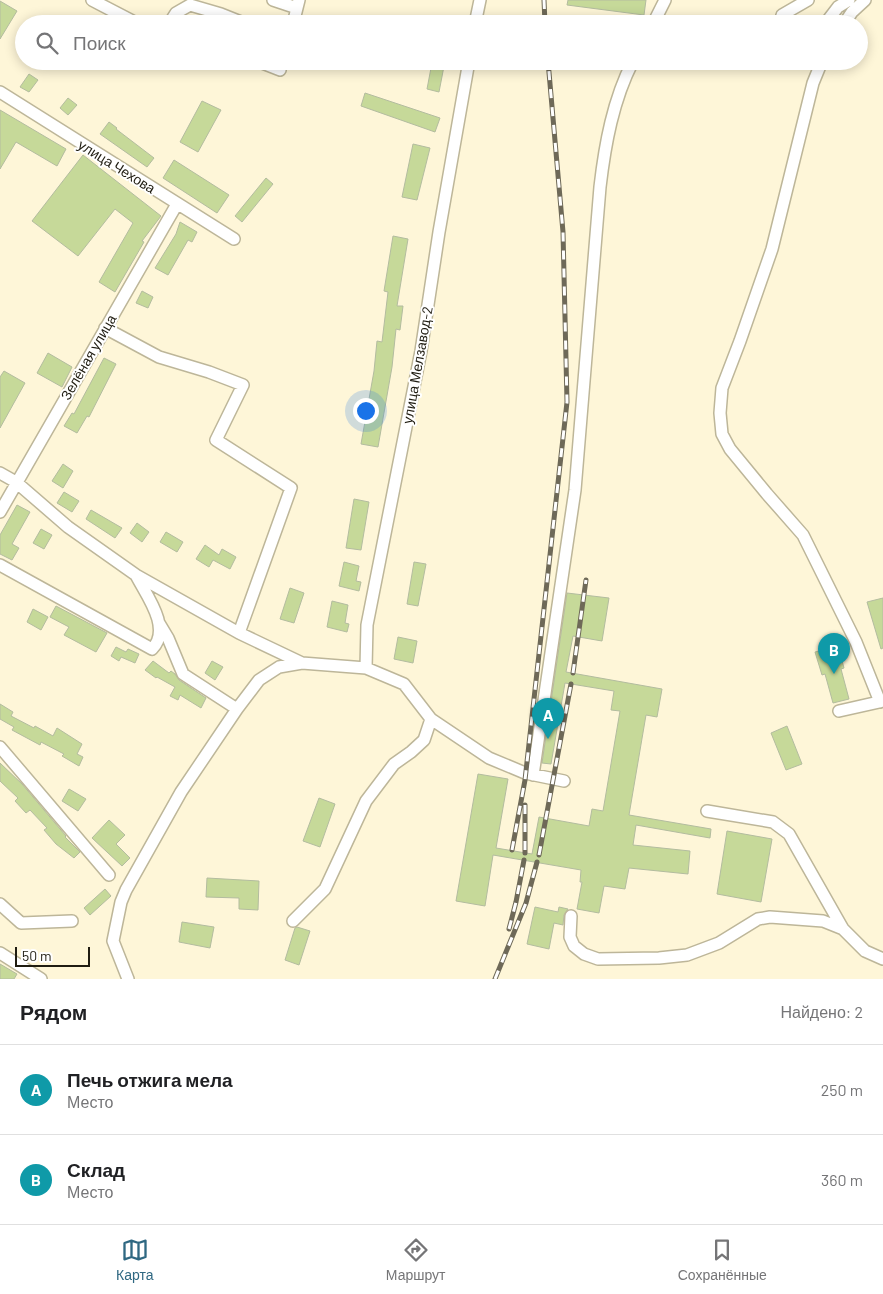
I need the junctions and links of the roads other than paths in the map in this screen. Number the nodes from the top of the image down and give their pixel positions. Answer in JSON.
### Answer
{"nodes":[{"id":1,"x":92,"y":0,"type":"edge"},
{"id":2,"x":273,"y":0,"type":"edge"},
{"id":3,"x":480,"y":0,"type":"edge"},
{"id":4,"x":665,"y":0,"type":"edge"},
{"id":5,"x":808,"y":0,"type":"edge"},
{"id":6,"x":849,"y":0,"type":"edge"},
{"id":7,"x":866,"y":0,"type":"edge"},
{"id":8,"x":298,"y":4,"type":"edge"},
{"id":9,"x":121,"y":15,"type":"edge"},
{"id":10,"x":175,"y":15,"type":"edge"},
{"id":11,"x":224,"y":15,"type":"edge"},
{"id":12,"x":477,"y":15,"type":"edge"},
{"id":13,"x":658,"y":15,"type":"edge"},
{"id":14,"x":782,"y":15,"type":"edge"},
{"id":15,"x":832,"y":15,"type":"edge"},
{"id":16,"x":850,"y":15,"type":"edge"},
{"id":17,"x":467,"y":70,"type":"edge"},
{"id":18,"x":628,"y":70,"type":"edge"},
{"id":19,"x":818,"y":70,"type":"edge"},
{"id":20,"x":0,"y":92,"type":"edge"},
{"id":21,"x":177,"y":204,"type":"junction"},
{"id":22,"x":234,"y":240,"type":"dead end"},
{"id":23,"x":105,"y":328,"type":"junction"},
{"id":24,"x":0,"y":473,"type":"edge"},
{"id":25,"x":16,"y":482,"type":"junction"},
{"id":26,"x":0,"y":512,"type":"edge"},
{"id":27,"x":0,"y":566,"type":"edge"},
{"id":28,"x":136,"y":576,"type":"junction"},
{"id":29,"x":158,"y":621,"type":"junction"},
{"id":30,"x":239,"y":634,"type":"junction"},
{"id":31,"x":302,"y":663,"type":"junction"},
{"id":32,"x":366,"y":668,"type":"junction"},
{"id":33,"x":882,"y":702,"type":"edge"},
{"id":34,"x":237,"y":708,"type":"junction"},
{"id":35,"x":839,"y":711,"type":"dead end"},
{"id":36,"x":431,"y":719,"type":"junction"},
{"id":37,"x":0,"y":747,"type":"edge"},
{"id":38,"x":532,"y":775,"type":"junction"},
{"id":39,"x":564,"y":781,"type":"dead end"},
{"id":40,"x":707,"y":811,"type":"dead end"},
{"id":41,"x":109,"y":875,"type":"dead end"},
{"id":42,"x":0,"y":904,"type":"edge"},
{"id":43,"x":572,"y":916,"type":"dead end"},
{"id":44,"x":72,"y":921,"type":"dead end"},
{"id":45,"x":293,"y":922,"type":"dead end"},
{"id":46,"x":843,"y":929,"type":"junction"},
{"id":47,"x":0,"y":953,"type":"edge"},
{"id":48,"x":883,"y":959,"type":"edge"},
{"id":49,"x":41,"y":979,"type":"edge"},
{"id":50,"x":128,"y":979,"type":"edge"}],
"edges":[{"from":1,"to":9,"type":"street"},
{"from":2,"to":8,"type":"street"},
{"from":3,"to":12,"type":"street"},
{"from":4,"to":13,"type":"street"},
{"from":5,"to":14,"type":"street"},
{"from":6,"to":15,"type":"street"},
{"from":7,"to":16,"type":"street"},
{"from":10,"to":11,"type":"street"},
{"from":17,"to":32,"type":"street","name":"улица Мелзавод-2"},
{"from":18,"to":38,"type":"street"},
{"from":19,"to":33,"type":"street"},
{"from":20,"to":21,"type":"street","name":"улица Чехова"},
{"from":21,"to":22,"type":"street","name":"улица Чехова"},
{"from":21,"to":23,"type":"street","name":"Зелёная улица"},
{"from":23,"to":25,"type":"street","name":"Зелёная улица"},
{"from":23,"to":30,"type":"street"},
{"from":24,"to":25,"type":"street"},
{"from":25,"to":26,"type":"street","name":"Зелёная улица"},
{"from":25,"to":28,"type":"street"},
{"from":27,"to":29,"type":"street"},
{"from":28,"to":29,"type":"street"},
{"from":28,"to":30,"type":"street"},
{"from":29,"to":34,"type":"street"},
{"from":30,"to":31,"type":"street"},
{"from":31,"to":32,"type":"street"},
{"from":31,"to":34,"type":"street"},
{"from":32,"to":36,"type":"street"},
{"from":33,"to":35,"type":"street"},
{"from":34,"to":50,"type":"street"},
{"from":36,"to":38,"type":"street"},
{"from":36,"to":45,"type":"street"},
{"from":37,"to":41,"type":"street"},
{"from":38,"to":39,"type":"street"},
{"from":40,"to":46,"type":"street"},
{"from":42,"to":44,"type":"street"},
{"from":43,"to":46,"type":"street"},
{"from":46,"to":48,"type":"street"},
{"from":47,"to":49,"type":"street"}]}
